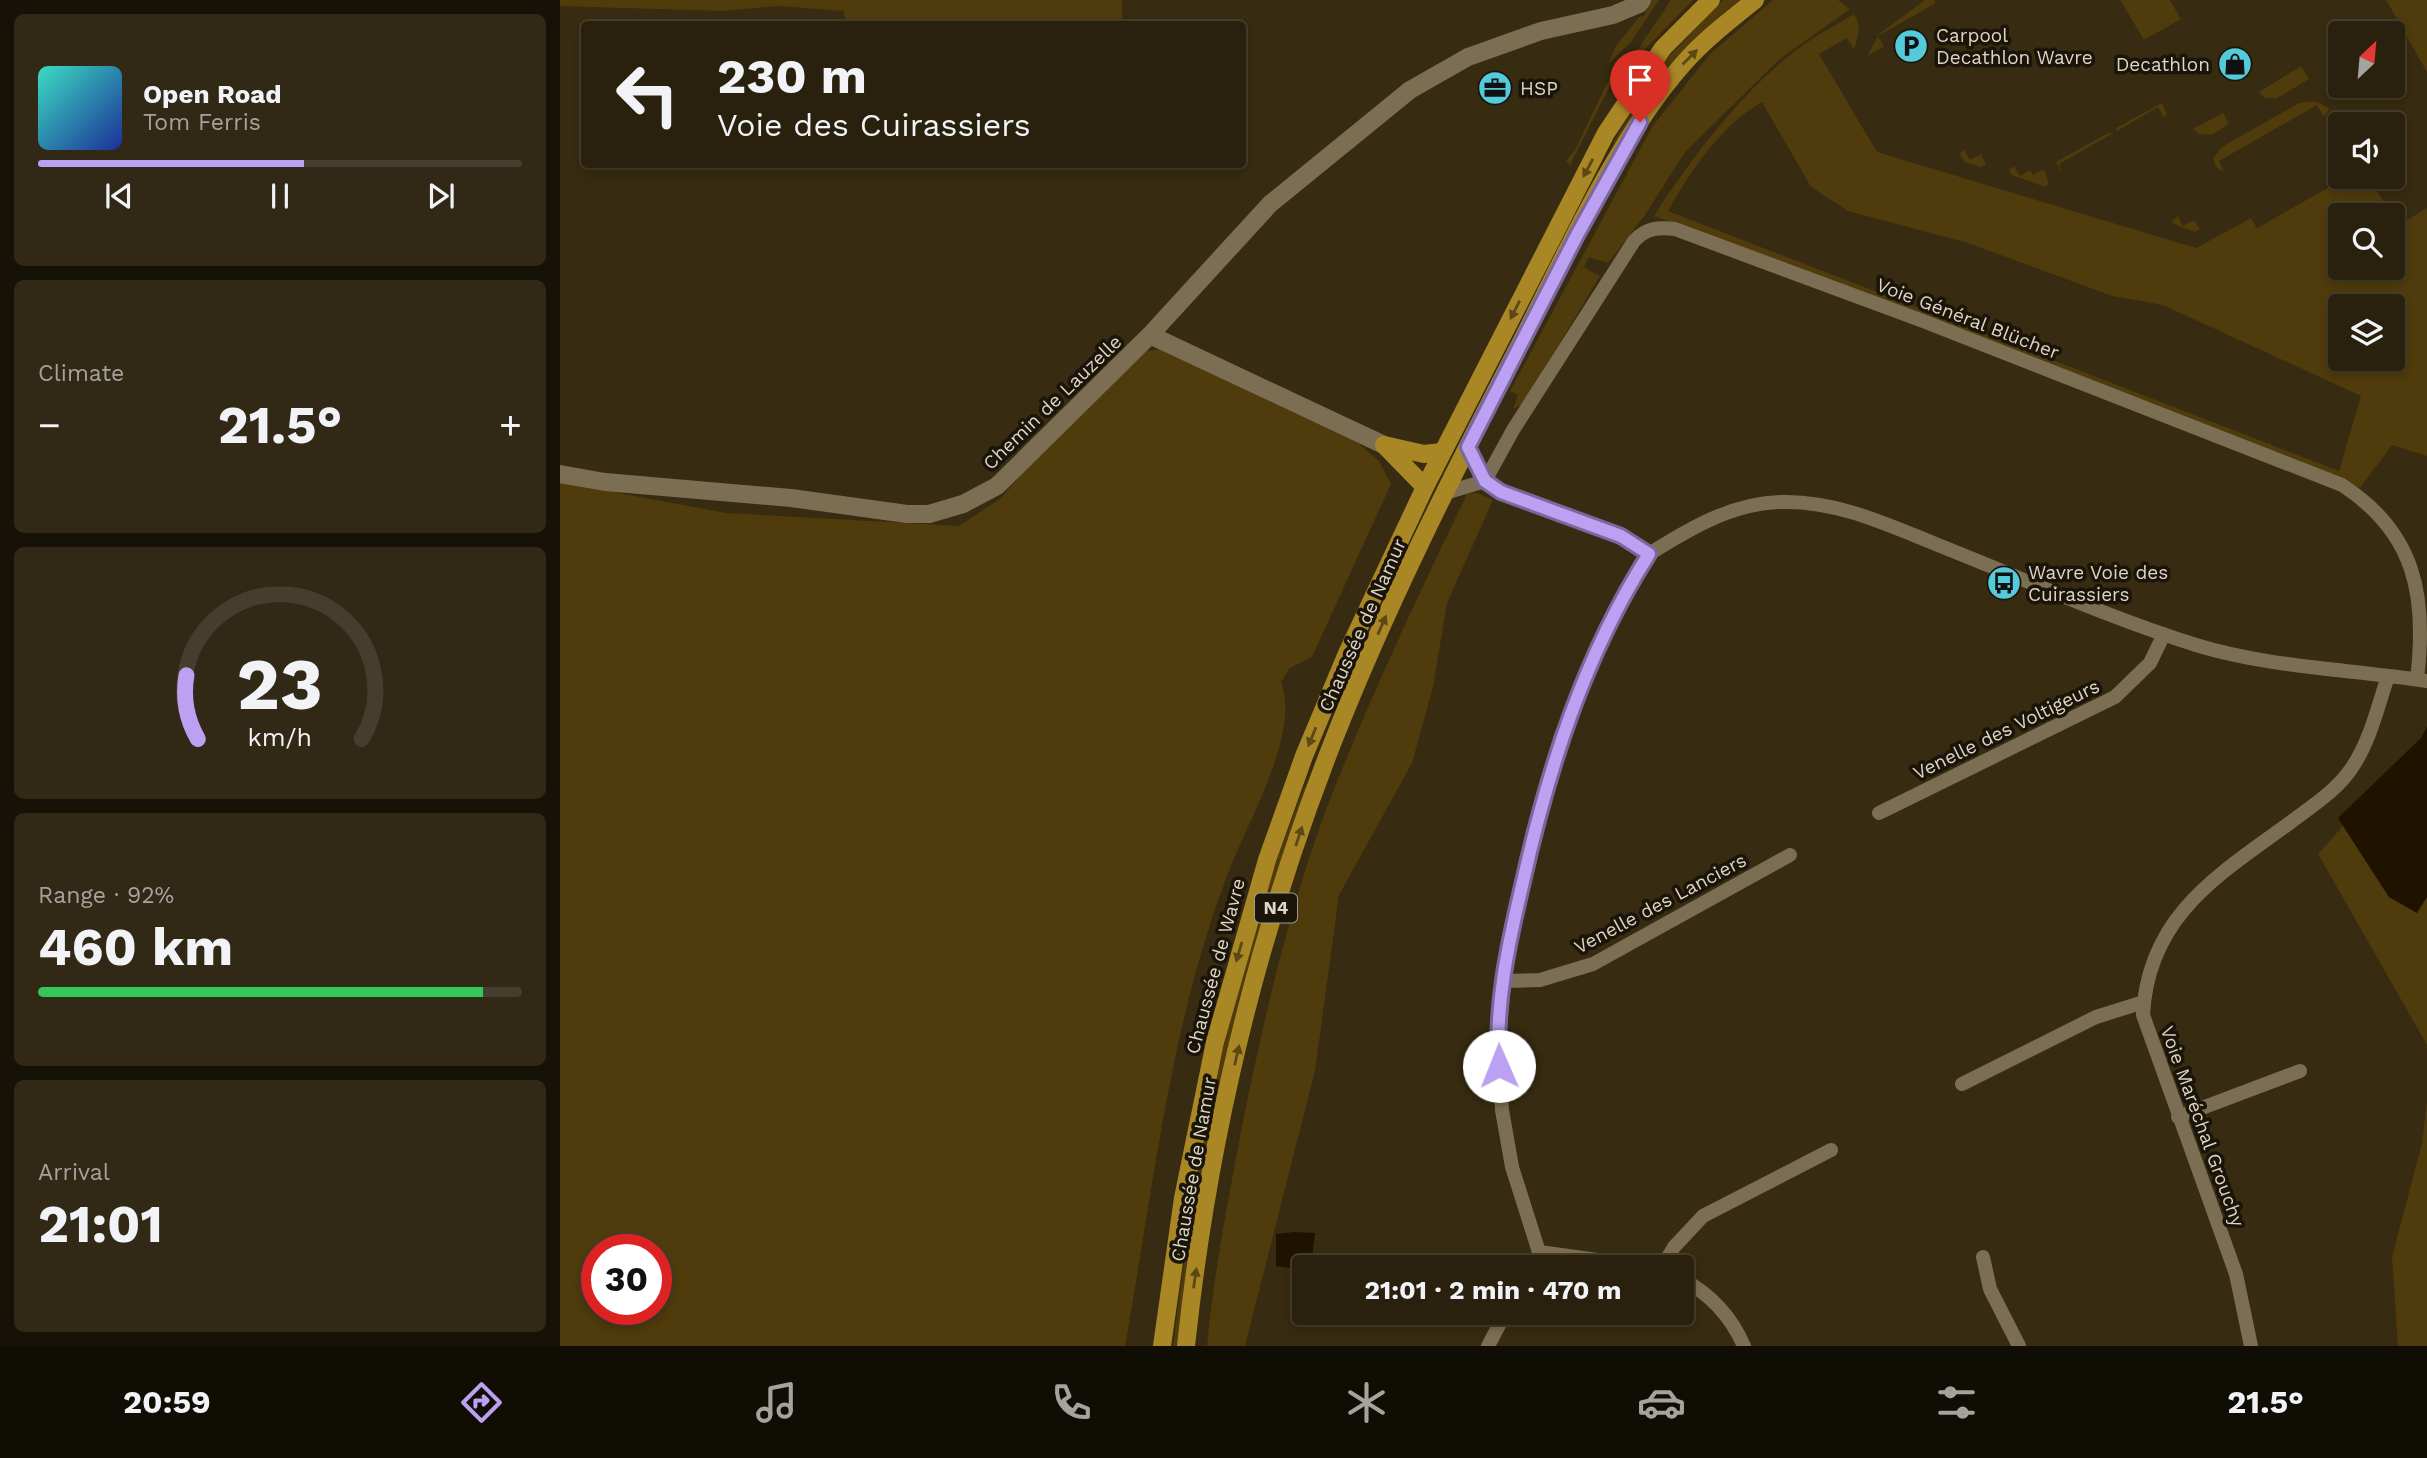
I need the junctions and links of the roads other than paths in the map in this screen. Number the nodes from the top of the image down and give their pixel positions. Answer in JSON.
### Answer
{"nodes":[{"id":1,"x":1642,"y":0,"type":"edge"},
{"id":2,"x":1710,"y":0,"type":"edge"},
{"id":3,"x":1755,"y":0,"type":"edge"},
{"id":4,"x":1150,"y":335,"type":"junction"},
{"id":5,"x":1384,"y":445,"type":"junction"},
{"id":6,"x":1468,"y":447,"type":"junction"},
{"id":7,"x":1443,"y":452,"type":"junction"},
{"id":8,"x":560,"y":474,"type":"edge"},
{"id":9,"x":1485,"y":481,"type":"junction"},
{"id":10,"x":1425,"y":487,"type":"junction"},
{"id":11,"x":1446,"y":493,"type":"junction"},
{"id":12,"x":1649,"y":554,"type":"junction"},
{"id":13,"x":2164,"y":634,"type":"junction"},
{"id":14,"x":1348,"y":651,"type":"joint"},
{"id":15,"x":2388,"y":676,"type":"junction"},
{"id":16,"x":2422,"y":680,"type":"edge"},
{"id":17,"x":1879,"y":813,"type":"dead end"},
{"id":18,"x":1790,"y":855,"type":"dead end"},
{"id":19,"x":1503,"y":981,"type":"junction"},
{"id":20,"x":2144,"y":1002,"type":"junction"},
{"id":21,"x":2300,"y":1072,"type":"dead end"},
{"id":22,"x":1962,"y":1084,"type":"dead end"},
{"id":23,"x":2178,"y":1116,"type":"junction"},
{"id":24,"x":1831,"y":1150,"type":"dead end"},
{"id":25,"x":1539,"y":1252,"type":"junction"},
{"id":26,"x":1538,"y":1255,"type":"edge"},
{"id":27,"x":1561,"y":1255,"type":"edge"},
{"id":28,"x":1669,"y":1255,"type":"edge"},
{"id":29,"x":1983,"y":1257,"type":"dead end"},
{"id":30,"x":1694,"y":1287,"type":"edge"},
{"id":31,"x":1499,"y":1325,"type":"edge"},
{"id":32,"x":1162,"y":1346,"type":"edge"},
{"id":33,"x":1186,"y":1346,"type":"edge"},
{"id":34,"x":1488,"y":1346,"type":"edge"},
{"id":35,"x":1744,"y":1346,"type":"edge"},
{"id":36,"x":2018,"y":1346,"type":"edge"},
{"id":37,"x":2251,"y":1346,"type":"edge"}],
"edges":[{"from":1,"to":4,"type":"street"},
{"from":2,"to":7,"type":"main road","name":"Chaussée de Namur","number":"N4","one_way":true},
{"from":6,"to":3,"type":"main road","name":"Chaussée de Namur","number":"N4","one_way":true},
{"from":4,"to":5,"type":"street","name":"Chemin de Lauzelle"},
{"from":4,"to":8,"type":"street","name":"Chemin de Lauzelle"},
{"from":5,"to":7,"type":"main road"},
{"from":5,"to":10,"type":"main road"},
{"from":6,"to":9,"type":"street"},
{"from":6,"to":11,"type":"main road","name":"Chaussée de Namur","number":"N4"},
{"from":7,"to":10,"type":"main road","name":"Chaussée de Namur","number":"N4"},
{"from":9,"to":11,"type":"street"},
{"from":9,"to":12,"type":"street"},
{"from":9,"to":16,"type":"street","name":"Voie Général Blücher"},
{"from":10,"to":14,"type":"main road","name":"Chaussée de Namur","number":"N4"},
{"from":33,"to":11,"type":"main road","name":"Chaussée de Namur","number":"N4","one_way":true},
{"from":12,"to":13,"type":"street"},
{"from":12,"to":19,"type":"street"},
{"from":13,"to":15,"type":"street"},
{"from":13,"to":17,"type":"street","name":"Venelle des Voltigeurs"},
{"from":14,"to":32,"type":"main road","name":"Chaussée de Wavre","number":"N4","one_way":true},
{"from":15,"to":16,"type":"street"},
{"from":15,"to":20,"type":"street","name":"Voie Maréchal Grouchy"},
{"from":18,"to":19,"type":"street","name":"Venelle des Lanciers"},
{"from":19,"to":25,"type":"street"},
{"from":20,"to":22,"type":"street"},
{"from":20,"to":23,"type":"street","name":"Voie Maréchal Grouchy"},
{"from":21,"to":23,"type":"street"},
{"from":23,"to":37,"type":"street","name":"Voie Maréchal Grouchy"},
{"from":24,"to":28,"type":"street"},
{"from":25,"to":26,"type":"street"},
{"from":25,"to":27,"type":"street"},
{"from":29,"to":36,"type":"street"},
{"from":30,"to":35,"type":"street"},
{"from":31,"to":34,"type":"street"}]}
